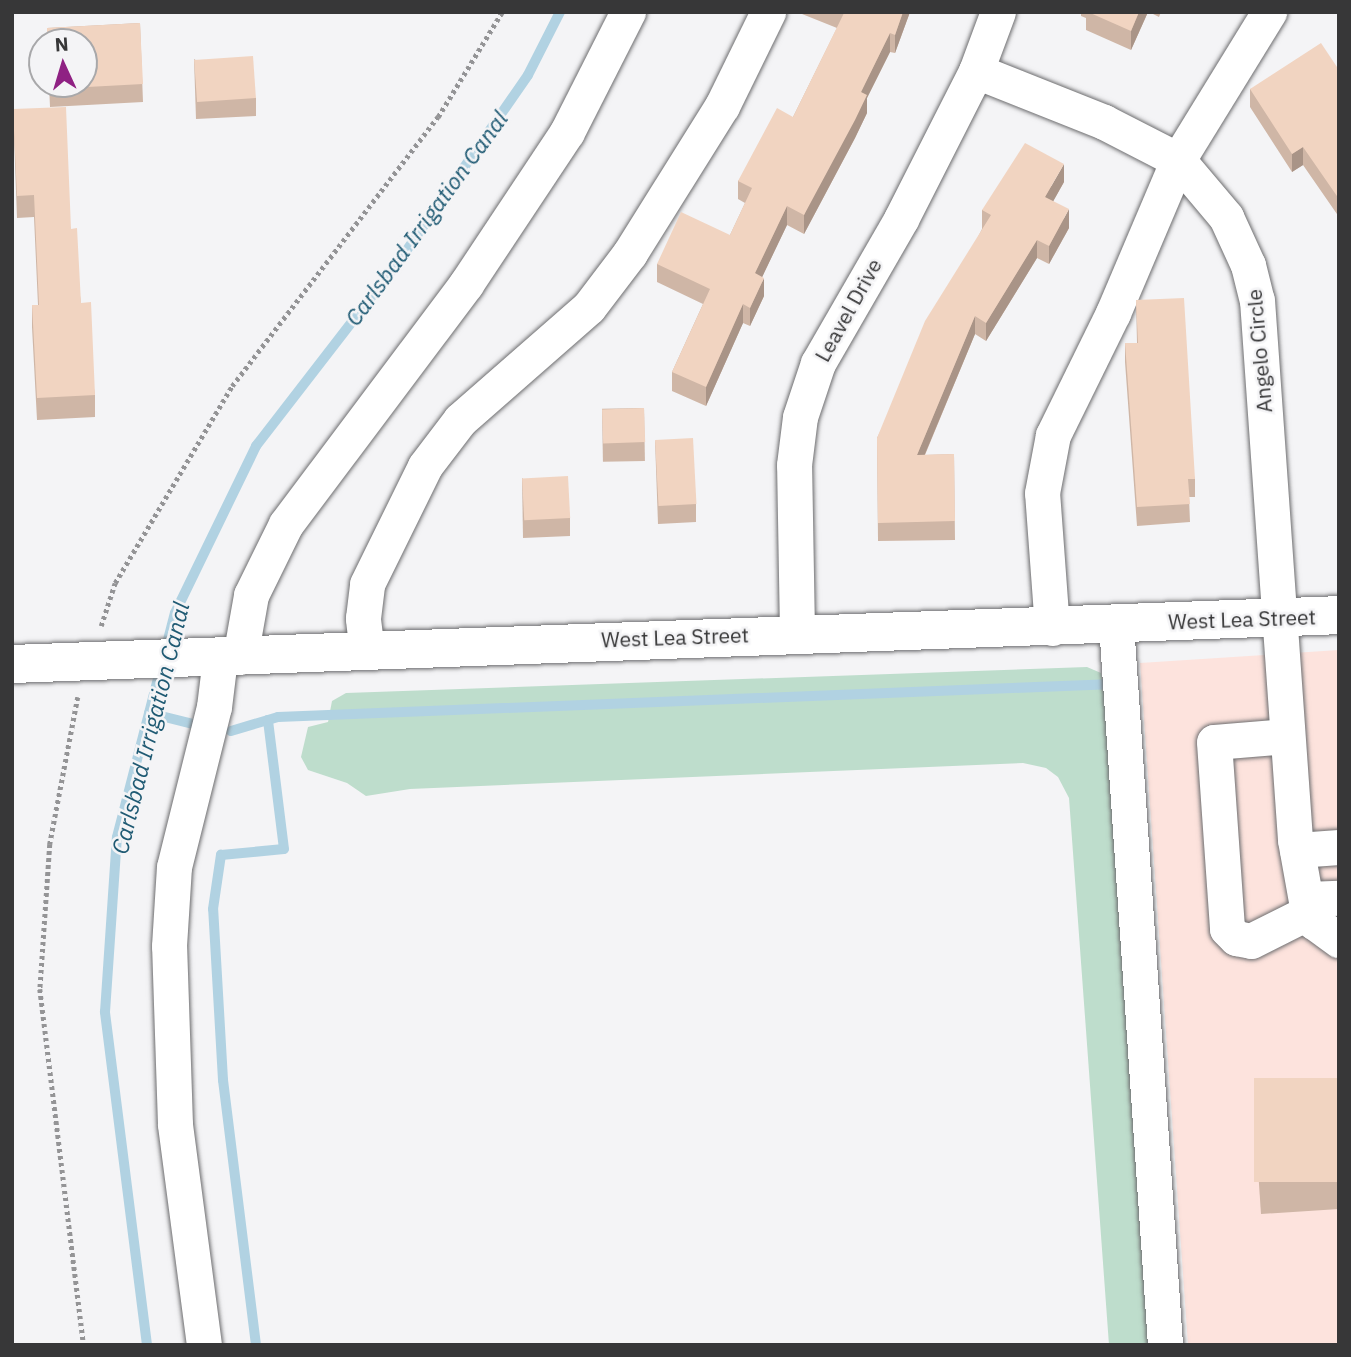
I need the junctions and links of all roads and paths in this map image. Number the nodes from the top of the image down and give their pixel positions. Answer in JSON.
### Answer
{"nodes":[{"id":1,"x":628,"y":12,"type":"edge"},
{"id":2,"x":768,"y":12,"type":"edge"},
{"id":3,"x":998,"y":12,"type":"edge"},
{"id":4,"x":1269,"y":12,"type":"edge"},
{"id":5,"x":976,"y":71,"type":"junction"},
{"id":6,"x":1178,"y":160,"type":"junction"},
{"id":7,"x":1339,"y":615,"type":"edge"},
{"id":8,"x":1278,"y":618,"type":"junction"},
{"id":9,"x":1116,"y":624,"type":"junction"},
{"id":10,"x":1052,"y":628,"type":"junction"},
{"id":11,"x":797,"y":632,"type":"junction"},
{"id":12,"x":367,"y":652,"type":"junction"},
{"id":13,"x":230,"y":657,"type":"junction"},
{"id":14,"x":12,"y":664,"type":"edge"},
{"id":15,"x":1287,"y":736,"type":"junction"},
{"id":16,"x":1339,"y":847,"type":"edge"},
{"id":17,"x":1339,"y":872,"type":"edge"},
{"id":18,"x":1310,"y":887,"type":"edge"},
{"id":19,"x":1339,"y":940,"type":"edge"},
{"id":20,"x":204,"y":1345,"type":"edge"},
{"id":21,"x":1165,"y":1345,"type":"edge"}],
"edges":[{"from":1,"to":13,"type":"street"},
{"from":2,"to":12,"type":"street"},
{"from":3,"to":5,"type":"street","name":"Leavel Drive"},
{"from":4,"to":6,"type":"street"},
{"from":5,"to":6,"type":"street","name":"Angelo Circle"},
{"from":5,"to":11,"type":"street","name":"Leavel Drive"},
{"from":6,"to":8,"type":"street","name":"Angelo Circle"},
{"from":6,"to":10,"type":"street"},
{"from":7,"to":8,"type":"main road","name":"West Lea Street"},
{"from":8,"to":9,"type":"main road","name":"West Lea Street"},
{"from":8,"to":15,"type":"street","name":"Angelo Circle"},
{"from":9,"to":10,"type":"main road","name":"West Lea Street"},
{"from":9,"to":21,"type":"street"},
{"from":10,"to":11,"type":"main road","name":"West Lea Street"},
{"from":11,"to":12,"type":"main road","name":"West Lea Street"},
{"from":12,"to":13,"type":"main road","name":"West Lea Street"},
{"from":13,"to":14,"type":"main road","name":"West Lea Street"},
{"from":13,"to":20,"type":"street"},
{"from":15,"to":18,"type":"street","name":"Angelo Circle"},
{"from":15,"to":18,"type":"street"},
{"from":16,"to":18,"type":"street"},
{"from":17,"to":18,"type":"street"},
{"from":18,"to":19,"type":"street"}]}
